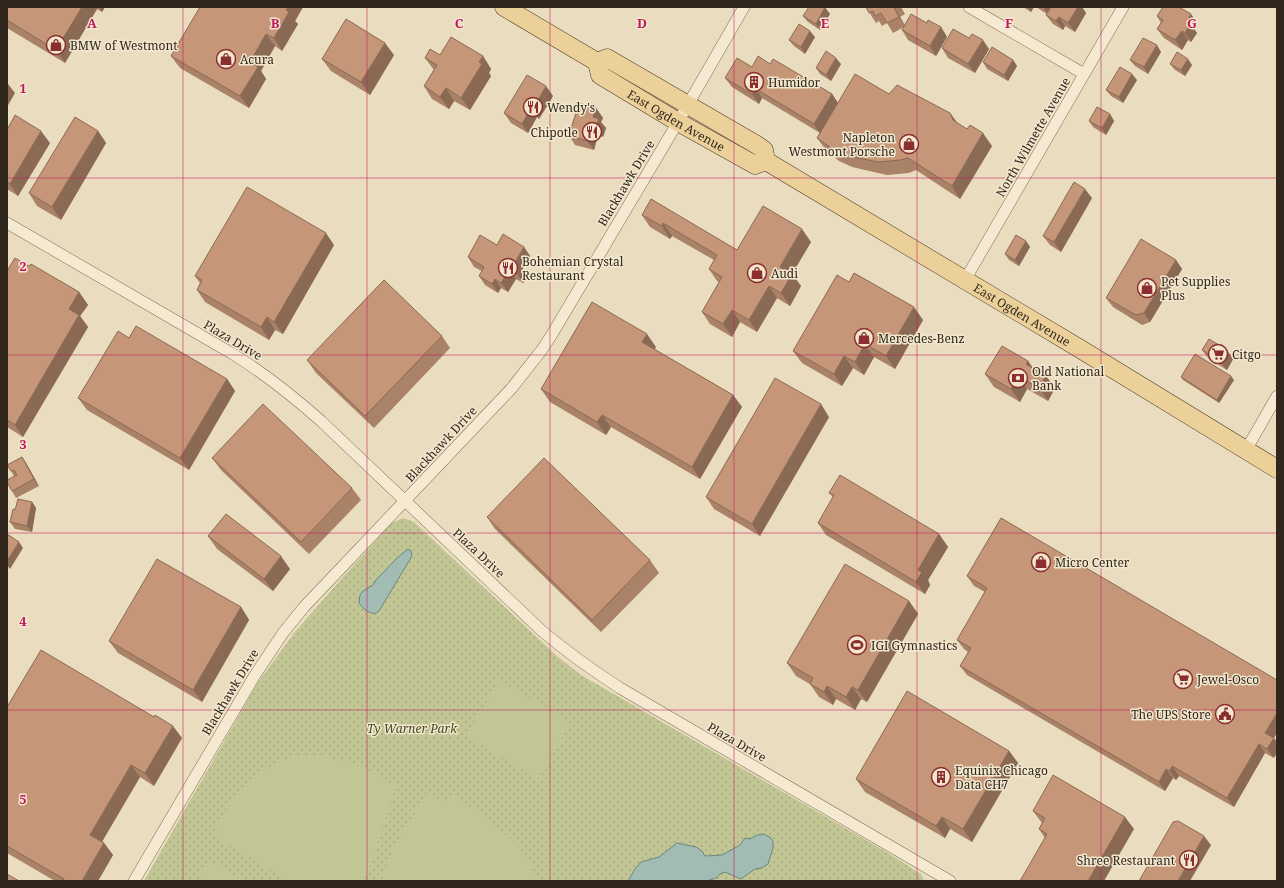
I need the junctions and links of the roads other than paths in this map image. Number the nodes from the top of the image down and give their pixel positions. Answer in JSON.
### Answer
{"nodes":[{"id":1,"x":504,"y":7,"type":"edge"},
{"id":2,"x":744,"y":7,"type":"edge"},
{"id":3,"x":969,"y":7,"type":"edge"},
{"id":4,"x":1123,"y":7,"type":"edge"},
{"id":5,"x":597,"y":62,"type":"junction"},
{"id":6,"x":1084,"y":74,"type":"junction"},
{"id":7,"x":688,"y":105,"type":"junction"},
{"id":8,"x":678,"y":122,"type":"junction"},
{"id":9,"x":766,"y":161,"type":"junction"},
{"id":10,"x":7,"y":222,"type":"edge"},
{"id":11,"x":965,"y":280,"type":"junction"},
{"id":12,"x":1277,"y":396,"type":"edge"},
{"id":13,"x":1246,"y":450,"type":"junction"},
{"id":14,"x":1277,"y":468,"type":"edge"},
{"id":15,"x":405,"y":501,"type":"junction"},
{"id":16,"x":944,"y":879,"type":"edge"},
{"id":17,"x":134,"y":881,"type":"edge"}],
"edges":[{"from":1,"to":5,"type":"main road","name":"East Ogden Avenue"},
{"from":2,"to":7,"type":"street","name":"Blackhawk Drive"},
{"from":3,"to":6,"type":"street"},
{"from":4,"to":6,"type":"street","name":"North Wilmette Avenue"},
{"from":5,"to":7,"type":"main road","name":"East Ogden Avenue"},
{"from":5,"to":8,"type":"main road","name":"East Ogden Avenue"},
{"from":6,"to":11,"type":"street","name":"North Wilmette Avenue"},
{"from":7,"to":8,"type":"street","name":"Blackhawk Drive"},
{"from":7,"to":9,"type":"main road","name":"East Ogden Avenue"},
{"from":8,"to":9,"type":"main road","name":"East Ogden Avenue"},
{"from":8,"to":15,"type":"street","name":"Blackhawk Drive"},
{"from":9,"to":11,"type":"main road","name":"East Ogden Avenue"},
{"from":10,"to":15,"type":"street","name":"Plaza Drive"},
{"from":11,"to":13,"type":"main road","name":"East Ogden Avenue"},
{"from":12,"to":13,"type":"street"},
{"from":13,"to":14,"type":"main road","name":"East Ogden Avenue"},
{"from":15,"to":16,"type":"street","name":"Plaza Drive"},
{"from":15,"to":17,"type":"street","name":"Blackhawk Drive"}]}
